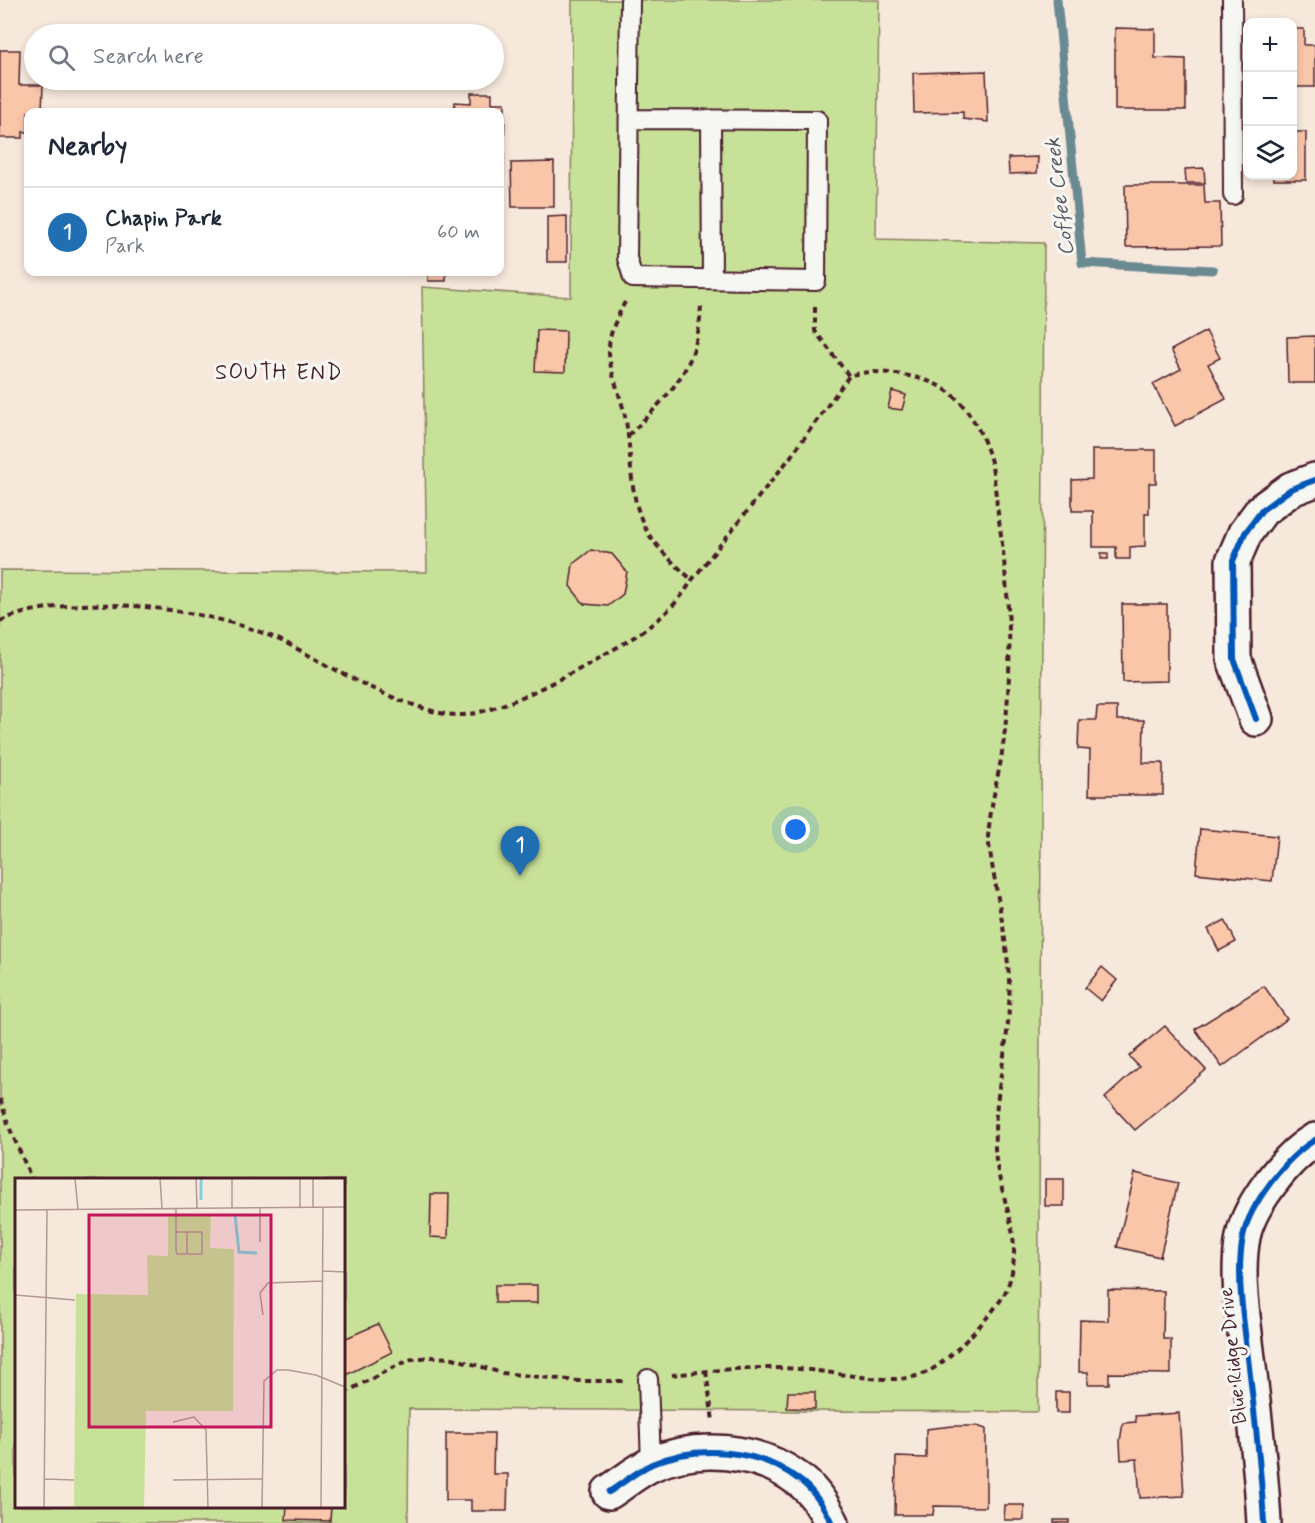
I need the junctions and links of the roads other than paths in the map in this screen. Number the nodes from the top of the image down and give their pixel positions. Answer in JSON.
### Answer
{"nodes":[{"id":1,"x":630,"y":0,"type":"edge"},
{"id":2,"x":1232,"y":0,"type":"edge"},
{"id":3,"x":629,"y":119,"type":"junction"},
{"id":4,"x":711,"y":120,"type":"junction"},
{"id":5,"x":1233,"y":195,"type":"dead end"},
{"id":6,"x":706,"y":279,"type":"junction"},
{"id":7,"x":1315,"y":480,"type":"edge"},
{"id":8,"x":1256,"y":719,"type":"dead end"},
{"id":9,"x":1315,"y":1140,"type":"edge"},
{"id":10,"x":648,"y":1379,"type":"road end"},
{"id":11,"x":651,"y":1464,"type":"junction"},
{"id":12,"x":609,"y":1492,"type":"dead end"},
{"id":13,"x":832,"y":1523,"type":"edge"},
{"id":14,"x":1264,"y":1523,"type":"edge"}],
"edges":[{"from":1,"to":3,"type":"lane"},
{"from":2,"to":5,"type":"lane"},
{"from":3,"to":4,"type":"lane"},
{"from":3,"to":6,"type":"lane"},
{"from":4,"to":6,"type":"lane"},
{"from":4,"to":6,"type":"lane"},
{"from":7,"to":8,"type":"street"},
{"from":9,"to":14,"type":"street","name":"Blue Ridge Drive"},
{"from":10,"to":11,"type":"lane"},
{"from":11,"to":12,"type":"street"},
{"from":11,"to":13,"type":"street"}]}
